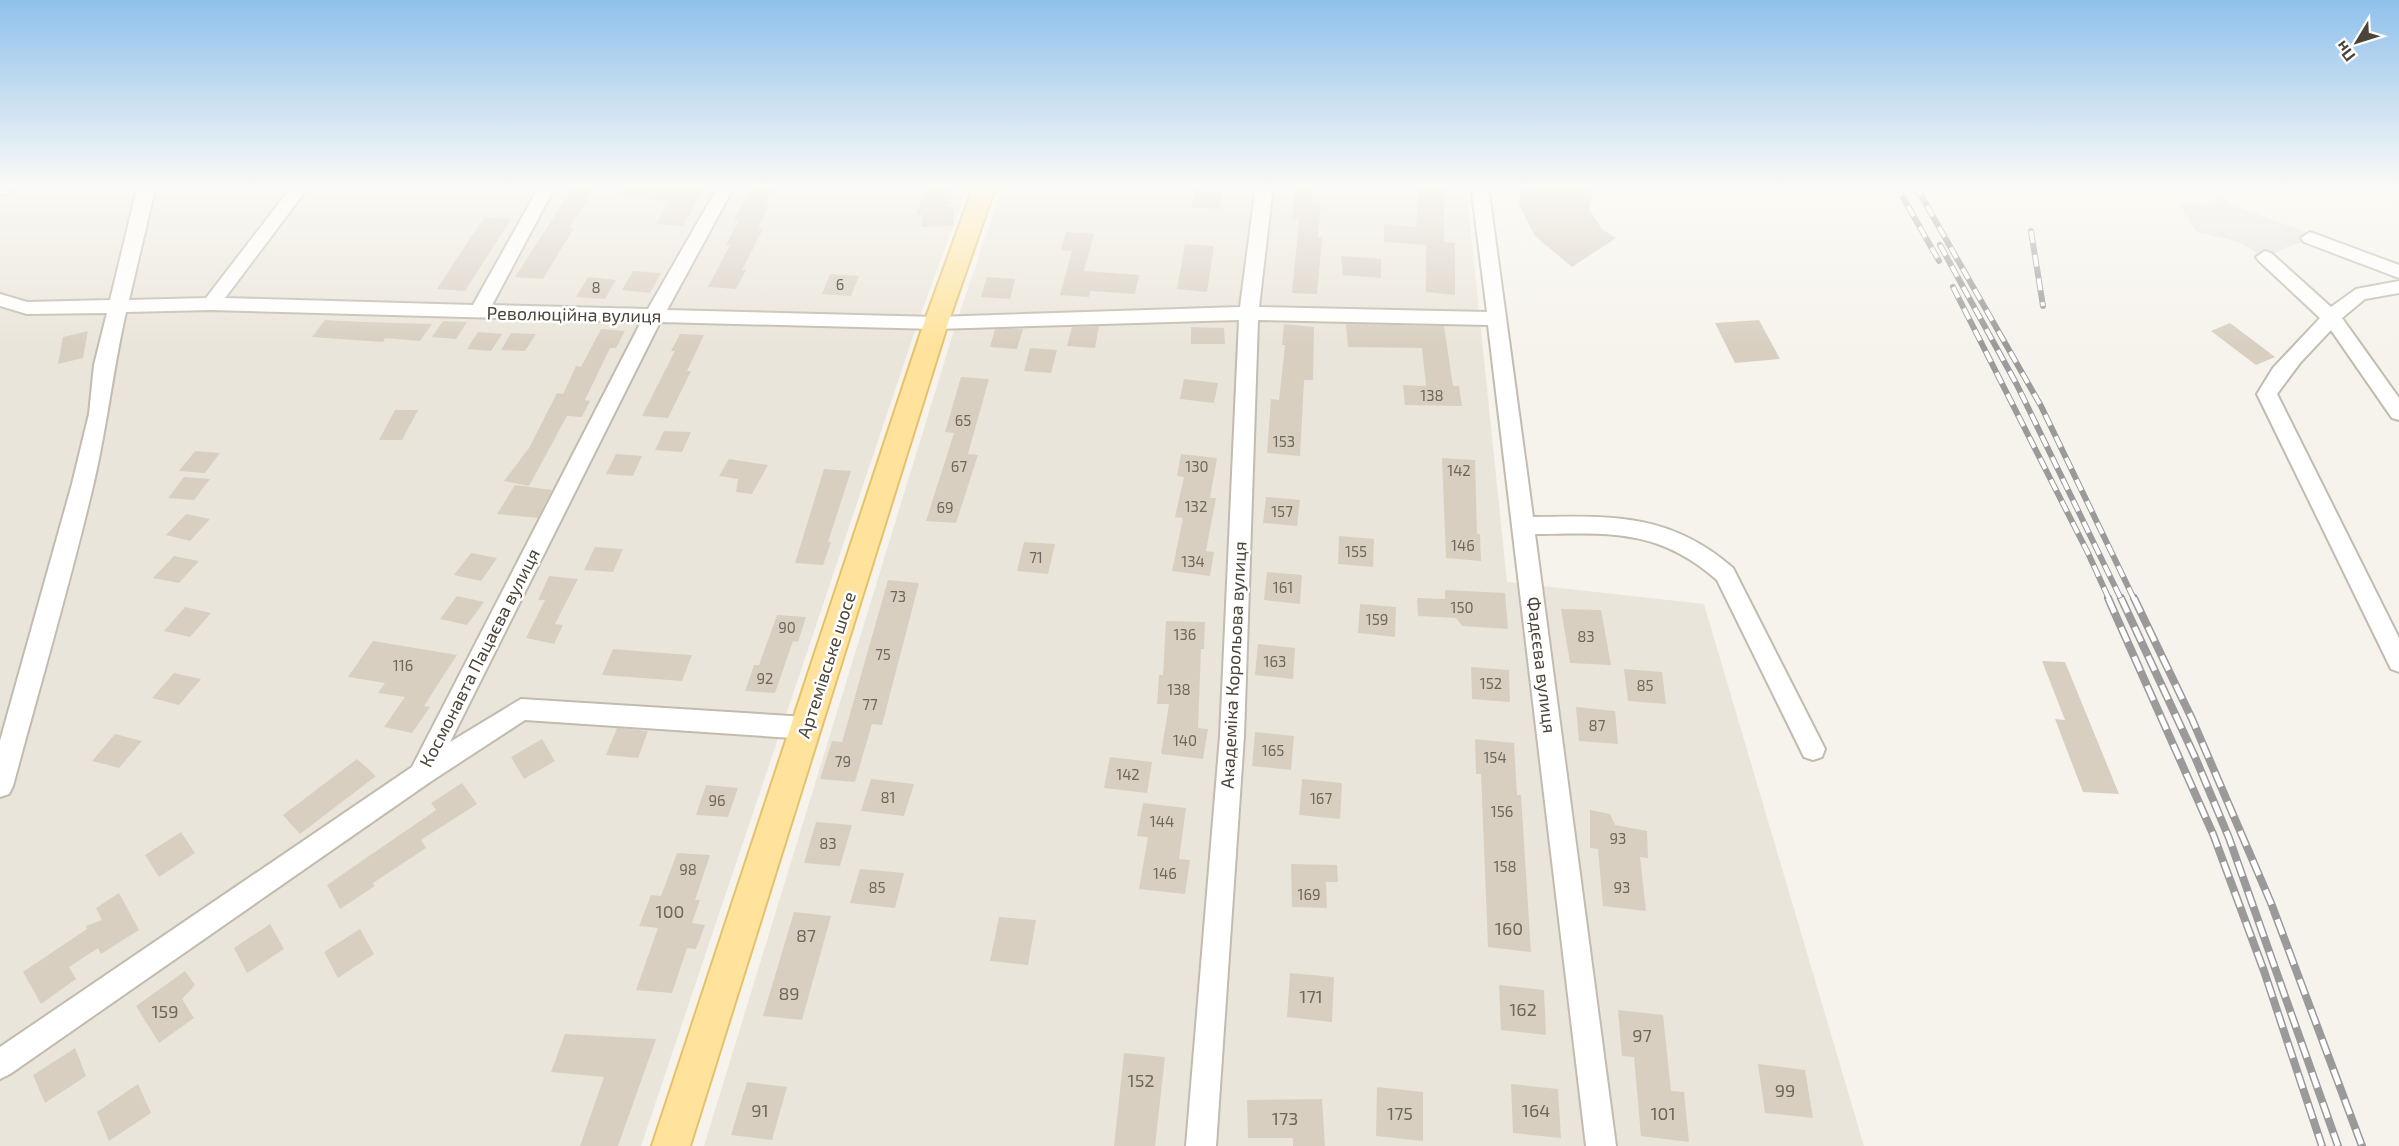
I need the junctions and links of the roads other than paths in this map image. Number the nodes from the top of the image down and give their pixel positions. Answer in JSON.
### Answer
{"nodes":[{"id":1,"x":134,"y":238,"type":"edge"},
{"id":2,"x":261,"y":238,"type":"edge"},
{"id":3,"x":518,"y":238,"type":"edge"},
{"id":4,"x":696,"y":238,"type":"edge"},
{"id":5,"x":966,"y":238,"type":"edge"},
{"id":6,"x":1258,"y":238,"type":"edge"},
{"id":7,"x":1487,"y":238,"type":"edge"},
{"id":8,"x":2311,"y":238,"type":"edge"},
{"id":9,"x":2265,"y":257,"type":"dead end"},
{"id":10,"x":2399,"y":272,"type":"edge"},
{"id":11,"x":2399,"y":287,"type":"edge"},
{"id":12,"x":0,"y":300,"type":"edge"},
{"id":13,"x":211,"y":304,"type":"junction"},
{"id":14,"x":118,"y":307,"type":"junction"},
{"id":15,"x":478,"y":313,"type":"junction"},
{"id":16,"x":1249,"y":313,"type":"junction"},
{"id":17,"x":652,"y":317,"type":"junction"},
{"id":18,"x":1497,"y":319,"type":"junction"},
{"id":19,"x":2333,"y":319,"type":"junction"},
{"id":20,"x":936,"y":323,"type":"junction"},
{"id":21,"x":2399,"y":412,"type":"edge"},
{"id":22,"x":1523,"y":526,"type":"junction"},
{"id":23,"x":2399,"y":663,"type":"edge"},
{"id":24,"x":807,"y":728,"type":"junction"},
{"id":25,"x":1813,"y":749,"type":"dead end"},
{"id":26,"x":421,"y":775,"type":"junction"},
{"id":27,"x":0,"y":786,"type":"edge"},
{"id":28,"x":0,"y":1064,"type":"edge"},
{"id":29,"x":671,"y":1146,"type":"edge"},
{"id":30,"x":1201,"y":1146,"type":"edge"},
{"id":31,"x":1601,"y":1146,"type":"edge"}],
"edges":[{"from":1,"to":14,"type":"street"},
{"from":2,"to":13,"type":"street"},
{"from":3,"to":15,"type":"street"},
{"from":4,"to":17,"type":"street","name":"Космонавта Пацаєва вулиця"},
{"from":5,"to":20,"type":"main road","name":"Артемівське шосе"},
{"from":6,"to":16,"type":"street","name":"Академіка Корольова вулиця"},
{"from":7,"to":18,"type":"street","name":"Фадєєва вулиця"},
{"from":8,"to":10,"type":"street"},
{"from":9,"to":19,"type":"street"},
{"from":11,"to":19,"type":"street"},
{"from":12,"to":14,"type":"street","name":"Революційна вулиця"},
{"from":13,"to":14,"type":"street","name":"Революційна вулиця"},
{"from":13,"to":15,"type":"street","name":"Революційна вулиця"},
{"from":14,"to":27,"type":"street"},
{"from":15,"to":17,"type":"street","name":"Революційна вулиця"},
{"from":16,"to":18,"type":"street","name":"Революційна вулиця"},
{"from":16,"to":20,"type":"street","name":"Революційна вулиця"},
{"from":16,"to":30,"type":"street","name":"Академіка Корольова вулиця"},
{"from":17,"to":20,"type":"street","name":"Революційна вулиця"},
{"from":17,"to":26,"type":"street","name":"Космонавта Пацаєва вулиця"},
{"from":18,"to":22,"type":"street","name":"Фадєєва вулиця"},
{"from":19,"to":21,"type":"street"},
{"from":19,"to":23,"type":"street"},
{"from":20,"to":24,"type":"main road","name":"Артемівське шосе"},
{"from":22,"to":25,"type":"street"},
{"from":22,"to":31,"type":"street","name":"Фадєєва вулиця"},
{"from":24,"to":26,"type":"street"},
{"from":24,"to":29,"type":"main road","name":"Артемівське шосе"},
{"from":26,"to":28,"type":"street","name":"Космонавта Пацаєва вулиця"}]}
